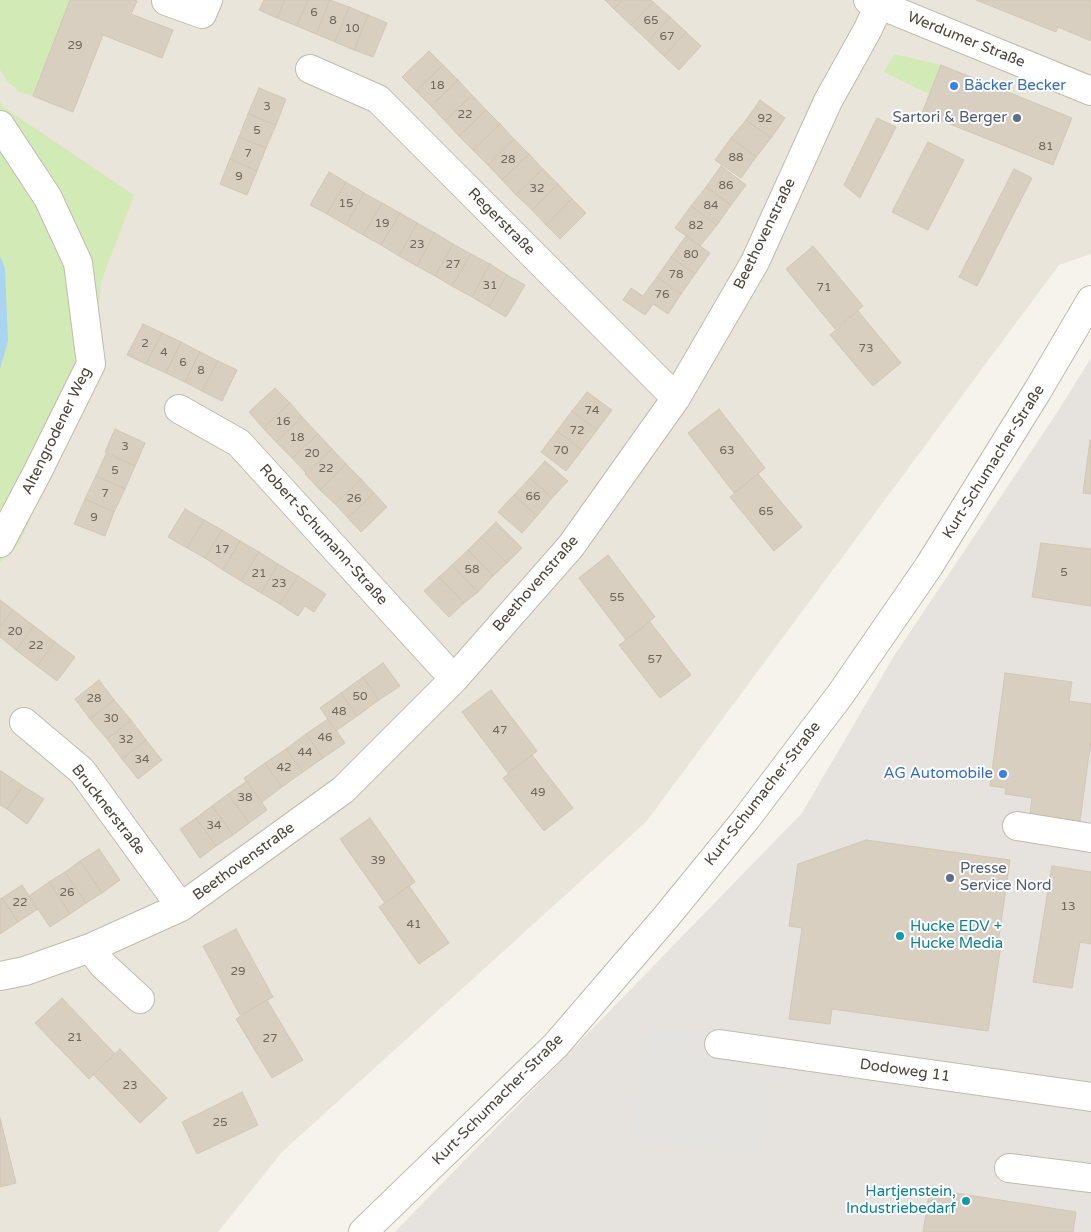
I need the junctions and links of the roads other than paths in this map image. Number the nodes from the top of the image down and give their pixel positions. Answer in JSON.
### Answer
{"nodes":[{"id":1,"x":167,"y":0,"type":"edge"},
{"id":2,"x":208,"y":0,"type":"edge"},
{"id":3,"x":874,"y":2,"type":"edge"},
{"id":4,"x":310,"y":69,"type":"dead end"},
{"id":5,"x":1091,"y":91,"type":"edge"},
{"id":6,"x":0,"y":124,"type":"edge"},
{"id":7,"x":1091,"y":300,"type":"edge"},
{"id":8,"x":676,"y":398,"type":"junction"},
{"id":9,"x":179,"y":409,"type":"dead end"},
{"id":10,"x":0,"y":544,"type":"edge"},
{"id":11,"x":454,"y":679,"type":"junction"},
{"id":12,"x":24,"y":722,"type":"dead end"},
{"id":13,"x":1016,"y":826,"type":"dead end"},
{"id":14,"x":1091,"y":838,"type":"edge"},
{"id":15,"x":181,"y":907,"type":"junction"},
{"id":16,"x":90,"y":948,"type":"junction"},
{"id":17,"x":0,"y":976,"type":"edge"},
{"id":18,"x":140,"y":999,"type":"dead end"},
{"id":19,"x":719,"y":1044,"type":"dead end"},
{"id":20,"x":1091,"y":1097,"type":"edge"},
{"id":21,"x":1008,"y":1168,"type":"dead end"},
{"id":22,"x":1091,"y":1178,"type":"edge"},
{"id":23,"x":363,"y":1232,"type":"edge"}],
"edges":[{"from":1,"to":2,"type":"street"},
{"from":3,"to":5,"type":"street","name":"Werdumer Straße"},
{"from":3,"to":8,"type":"street","name":"Beethovenstraße"},
{"from":4,"to":8,"type":"street","name":"Regerstraße"},
{"from":6,"to":10,"type":"street","name":"Altengrodener Weg"},
{"from":7,"to":23,"type":"street","name":"Kurt-Schumacher-Straße"},
{"from":8,"to":11,"type":"street","name":"Beethovenstraße"},
{"from":9,"to":11,"type":"street","name":"Robert-Schumann-Straße"},
{"from":11,"to":15,"type":"street","name":"Beethovenstraße"},
{"from":12,"to":15,"type":"street","name":"Brucknerstraße"},
{"from":13,"to":14,"type":"street"},
{"from":15,"to":16,"type":"street","name":"Beethovenstraße"},
{"from":16,"to":17,"type":"street","name":"Beethovenstraße"},
{"from":16,"to":18,"type":"street"},
{"from":19,"to":20,"type":"street","name":"Dodoweg 11"},
{"from":21,"to":22,"type":"street"}]}
